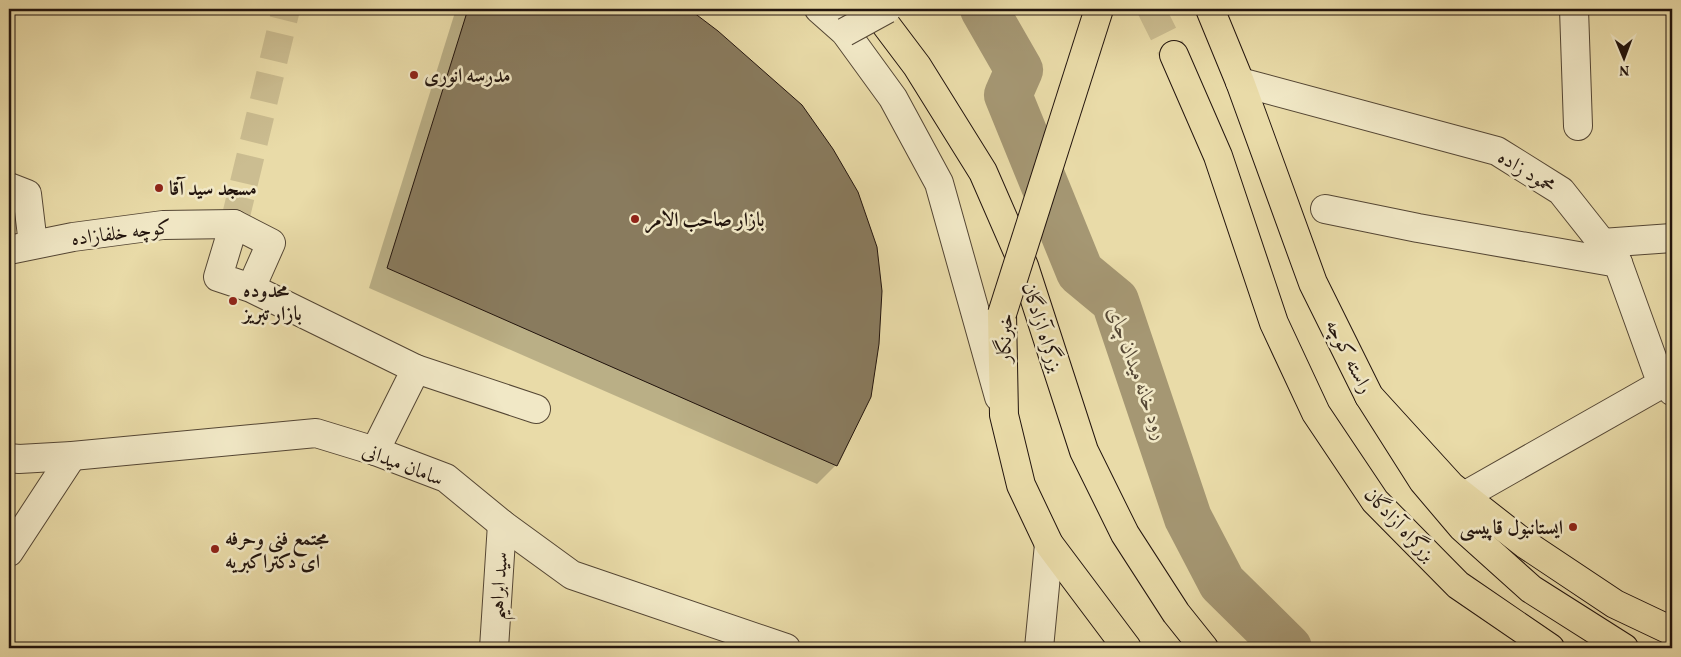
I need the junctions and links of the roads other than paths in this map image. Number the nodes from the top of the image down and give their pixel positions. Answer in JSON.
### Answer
{"nodes":[{"id":1,"x":819,"y":9,"type":"edge"},
{"id":2,"x":874,"y":9,"type":"edge"},
{"id":3,"x":887,"y":9,"type":"edge"},
{"id":4,"x":1099,"y":9,"type":"edge"},
{"id":5,"x":1574,"y":9,"type":"edge"},
{"id":6,"x":1209,"y":10,"type":"edge"},
{"id":7,"x":845,"y":32,"type":"junction"},
{"id":8,"x":1174,"y":55,"type":"tunnel mouth"},
{"id":9,"x":1240,"y":82,"type":"junction"},
{"id":10,"x":1578,"y":126,"type":"dead end"},
{"id":11,"x":9,"y":186,"type":"edge"},
{"id":12,"x":1325,"y":209,"type":"dead end"},
{"id":13,"x":234,"y":224,"type":"junction"},
{"id":14,"x":1672,"y":238,"type":"edge"},
{"id":15,"x":21,"y":247,"type":"edge"},
{"id":16,"x":1610,"y":253,"type":"junction"},
{"id":17,"x":251,"y":288,"type":"junction"},
{"id":18,"x":416,"y":369,"type":"junction"},
{"id":19,"x":1670,"y":383,"type":"edge"},
{"id":20,"x":1369,"y":396,"type":"junction"},
{"id":21,"x":536,"y":409,"type":"dead end"},
{"id":22,"x":1004,"y":415,"type":"junction"},
{"id":23,"x":375,"y":451,"type":"junction"},
{"id":24,"x":72,"y":456,"type":"junction"},
{"id":25,"x":9,"y":458,"type":"edge"},
{"id":26,"x":1464,"y":496,"type":"junction"},
{"id":27,"x":502,"y":524,"type":"junction"},
{"id":28,"x":1049,"y":544,"type":"junction"},
{"id":29,"x":9,"y":552,"type":"edge"},
{"id":30,"x":1672,"y":631,"type":"edge"},
{"id":31,"x":494,"y":648,"type":"edge"},
{"id":32,"x":786,"y":648,"type":"edge"},
{"id":33,"x":1039,"y":648,"type":"edge"},
{"id":34,"x":1127,"y":648,"type":"edge"},
{"id":35,"x":1204,"y":648,"type":"edge"},
{"id":36,"x":1550,"y":648,"type":"edge"},
{"id":37,"x":1624,"y":648,"type":"edge"}],
"edges":[{"from":1,"to":7,"type":"street"},
{"from":2,"to":35,"type":"main road","name":"بزرگراه آزادگان"},
{"from":3,"to":7,"type":"street","bridge":true},
{"from":4,"to":22,"type":"main road","name":"خبرنگار","bridge":true},
{"from":5,"to":10,"type":"street"},
{"from":6,"to":9,"type":"main road","name":"راسته کوچه"},
{"from":7,"to":22,"type":"street"},
{"from":8,"to":36,"type":"main road","name":"بزرگراه آزادگان"},
{"from":9,"to":16,"type":"street","name":"محمود زاده"},
{"from":9,"to":20,"type":"main road","name":"راسته کوچه"},
{"from":11,"to":15,"type":"street"},
{"from":12,"to":16,"type":"street"},
{"from":13,"to":15,"type":"street","name":"کوچه خلفازاده"},
{"from":13,"to":17,"type":"street"},
{"from":13,"to":17,"type":"street"},
{"from":14,"to":16,"type":"street"},
{"from":16,"to":19,"type":"street","name":"محمود زاده"},
{"from":17,"to":18,"type":"street"},
{"from":18,"to":21,"type":"street"},
{"from":18,"to":23,"type":"street"},
{"from":19,"to":26,"type":"street"},
{"from":20,"to":26,"type":"main road","name":"راسته کوچه"},
{"from":20,"to":37,"type":"main road"},
{"from":22,"to":28,"type":"main road","name":"خبرنگار"},
{"from":23,"to":24,"type":"street","name":"سامان میدانی"},
{"from":23,"to":27,"type":"street","name":"سامان میدانی"},
{"from":24,"to":25,"type":"street","name":"سامان میدانی"},
{"from":24,"to":29,"type":"street"},
{"from":26,"to":30,"type":"main road","name":"راسته کوچه"},
{"from":27,"to":31,"type":"street","name":"سید ابراهیم"},
{"from":27,"to":32,"type":"street","name":"سامان میدانی"},
{"from":28,"to":33,"type":"street"},
{"from":28,"to":34,"type":"main road","name":"خبرنگار"}]}
